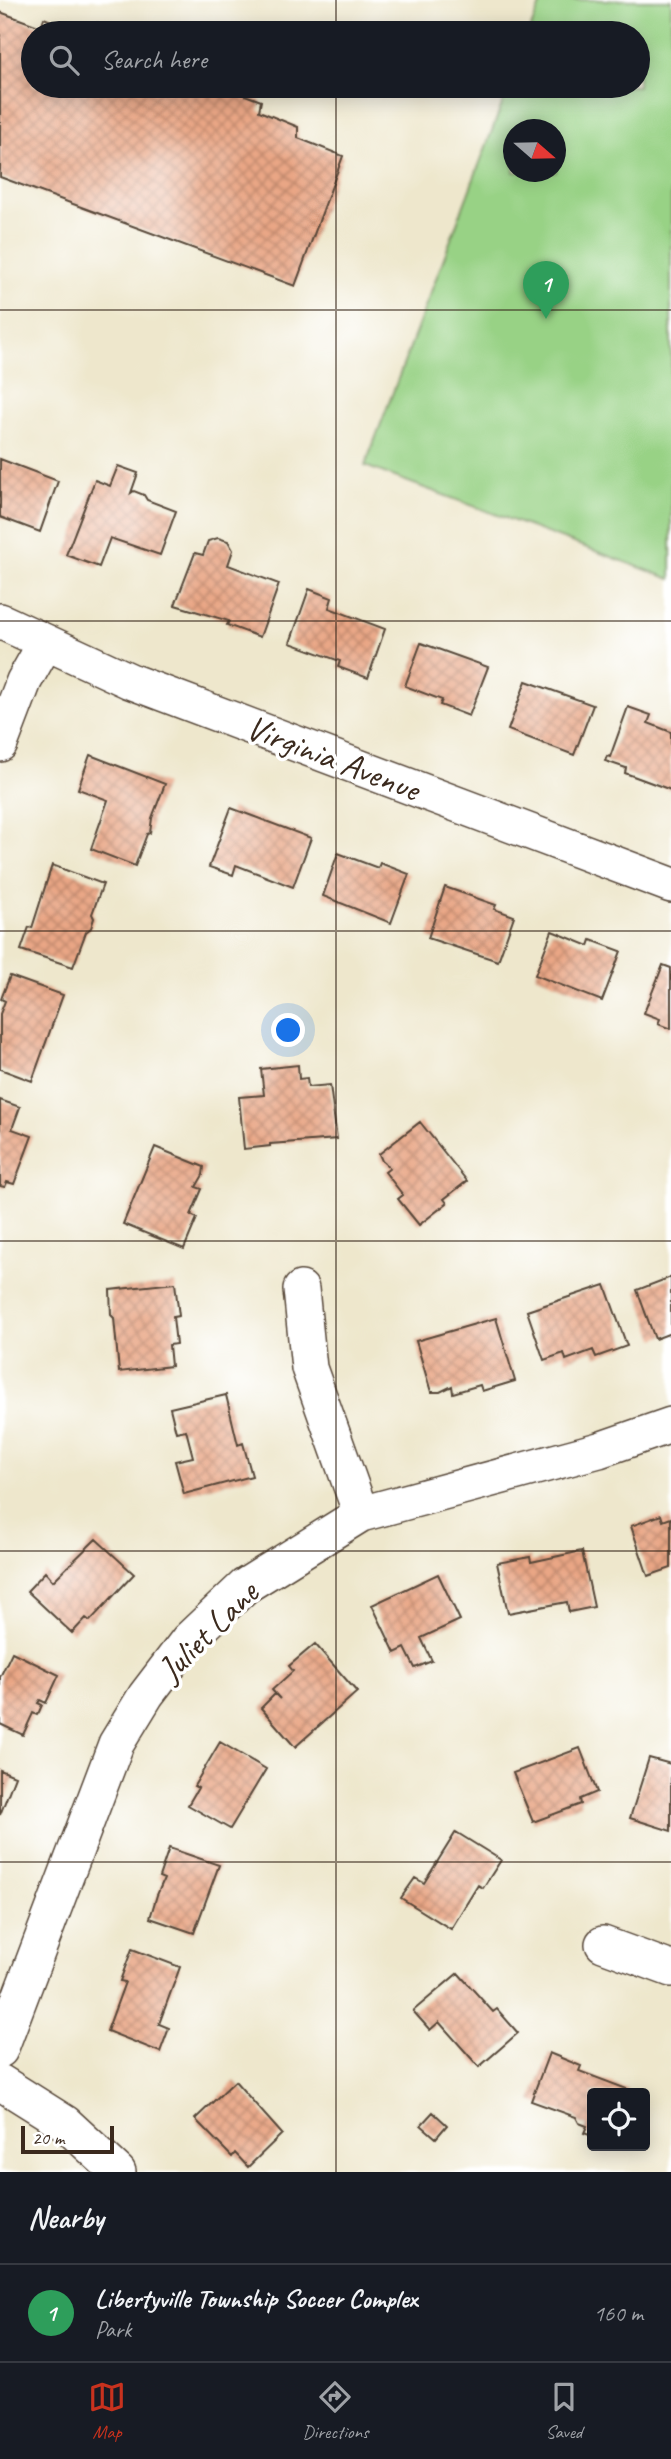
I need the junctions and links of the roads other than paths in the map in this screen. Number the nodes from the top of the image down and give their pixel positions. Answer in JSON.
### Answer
{"nodes":[{"id":1,"x":0,"y":621,"type":"edge"},
{"id":2,"x":46,"y":642,"type":"junction"},
{"id":3,"x":0,"y":744,"type":"edge"},
{"id":4,"x":671,"y":885,"type":"edge"},
{"id":5,"x":301,"y":1289,"type":"dead end"},
{"id":6,"x":671,"y":1424,"type":"edge"},
{"id":7,"x":361,"y":1514,"type":"junction"},
{"id":8,"x":603,"y":1944,"type":"dead end"},
{"id":9,"x":671,"y":1969,"type":"edge"},
{"id":10,"x":0,"y":2050,"type":"edge"},
{"id":11,"x":0,"y":2082,"type":"edge"},
{"id":12,"x":118,"y":2172,"type":"edge"}],
"edges":[{"from":1,"to":2,"type":"street","name":"Virginia Avenue"},
{"from":2,"to":3,"type":"street"},
{"from":2,"to":4,"type":"street","name":"Virginia Avenue"},
{"from":5,"to":7,"type":"street"},
{"from":6,"to":7,"type":"street","name":"Juliet Lane"},
{"from":7,"to":10,"type":"street","name":"Juliet Lane"},
{"from":8,"to":9,"type":"street"},
{"from":11,"to":12,"type":"street"}]}
